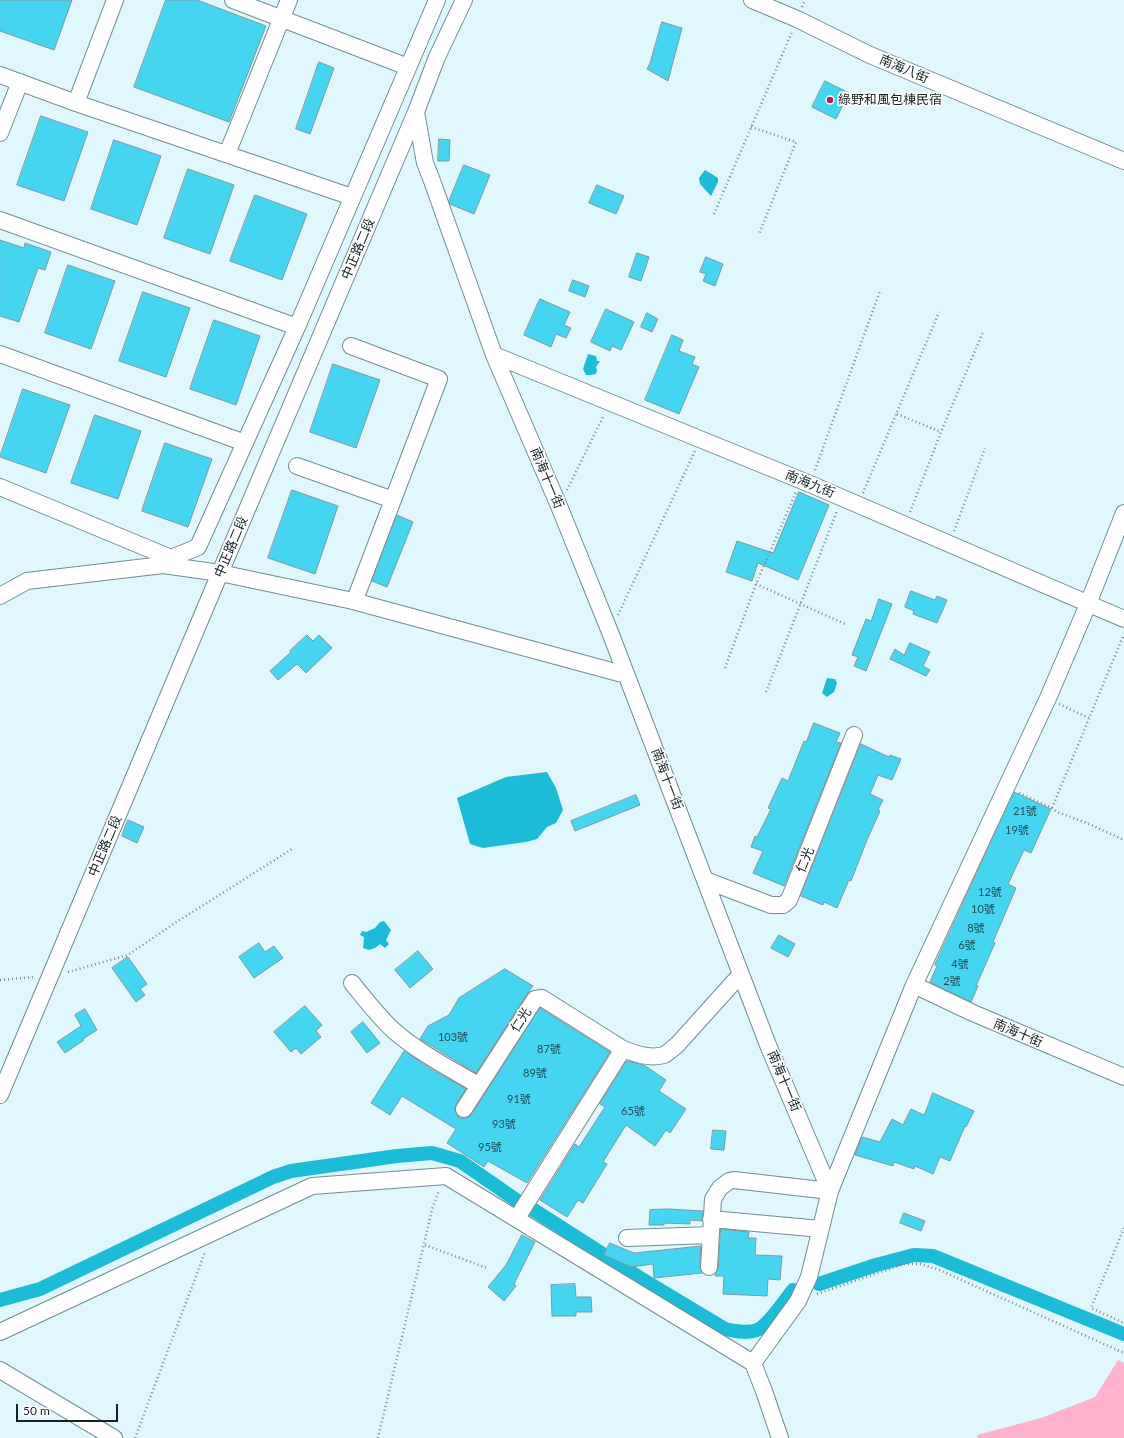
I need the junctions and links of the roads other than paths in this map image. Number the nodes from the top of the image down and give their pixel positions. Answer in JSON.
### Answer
{"nodes":[{"id":1,"x":115,"y":0,"type":"edge"},
{"id":2,"x":233,"y":0,"type":"edge"},
{"id":3,"x":289,"y":0,"type":"edge"},
{"id":4,"x":437,"y":0,"type":"edge"},
{"id":5,"x":464,"y":0,"type":"edge"},
{"id":6,"x":752,"y":0,"type":"edge"},
{"id":7,"x":282,"y":18,"type":"junction"},
{"id":8,"x":408,"y":67,"type":"junction"},
{"id":9,"x":0,"y":75,"type":"edge"},
{"id":10,"x":20,"y":82,"type":"junction"},
{"id":11,"x":76,"y":103,"type":"junction"},
{"id":12,"x":416,"y":112,"type":"junction"},
{"id":13,"x":0,"y":133,"type":"edge"},
{"id":14,"x":227,"y":154,"type":"junction"},
{"id":15,"x":1124,"y":161,"type":"edge"},
{"id":16,"x":352,"y":197,"type":"junction"},
{"id":17,"x":0,"y":220,"type":"edge"},
{"id":18,"x":297,"y":327,"type":"junction"},
{"id":19,"x":351,"y":346,"type":"dead end"},
{"id":20,"x":0,"y":354,"type":"edge"},
{"id":21,"x":494,"y":355,"type":"junction"},
{"id":22,"x":245,"y":443,"type":"junction"},
{"id":23,"x":297,"y":466,"type":"dead end"},
{"id":24,"x":0,"y":488,"type":"edge"},
{"id":25,"x":393,"y":500,"type":"junction"},
{"id":26,"x":1124,"y":513,"type":"edge"},
{"id":27,"x":220,"y":574,"type":"junction"},
{"id":28,"x":0,"y":596,"type":"edge"},
{"id":29,"x":353,"y":601,"type":"junction"},
{"id":30,"x":1088,"y":604,"type":"junction"},
{"id":31,"x":1124,"y":619,"type":"edge"},
{"id":32,"x":626,"y":675,"type":"junction"},
{"id":33,"x":854,"y":735,"type":"dead end"},
{"id":34,"x":705,"y":880,"type":"junction"},
{"id":35,"x":741,"y":974,"type":"junction"},
{"id":36,"x":352,"y":983,"type":"dead end"},
{"id":37,"x":914,"y":985,"type":"junction"},
{"id":38,"x":623,"y":1049,"type":"junction"},
{"id":39,"x":1124,"y":1077,"type":"edge"},
{"id":40,"x":478,"y":1086,"type":"junction"},
{"id":41,"x":0,"y":1095,"type":"edge"},
{"id":42,"x":464,"y":1109,"type":"dead end"},
{"id":43,"x":830,"y":1191,"type":"junction"},
{"id":44,"x":517,"y":1218,"type":"junction"},
{"id":45,"x":711,"y":1219,"type":"junction"},
{"id":46,"x":821,"y":1229,"type":"junction"},
{"id":47,"x":710,"y":1235,"type":"junction"},
{"id":48,"x":627,"y":1238,"type":"dead end"},
{"id":49,"x":709,"y":1268,"type":"dead end"},
{"id":50,"x":0,"y":1332,"type":"edge"},
{"id":51,"x":753,"y":1363,"type":"junction"},
{"id":52,"x":0,"y":1370,"type":"edge"},
{"id":53,"x":114,"y":1438,"type":"edge"},
{"id":54,"x":780,"y":1438,"type":"edge"}],
"edges":[{"from":1,"to":11,"type":"street"},
{"from":2,"to":7,"type":"street"},
{"from":3,"to":7,"type":"street"},
{"from":4,"to":8,"type":"street"},
{"from":5,"to":12,"type":"street","name":"中正路二段"},
{"from":6,"to":15,"type":"street","name":"南海八街"},
{"from":7,"to":8,"type":"street"},
{"from":7,"to":14,"type":"street"},
{"from":8,"to":16,"type":"street"},
{"from":9,"to":10,"type":"street"},
{"from":10,"to":11,"type":"street"},
{"from":10,"to":13,"type":"street"},
{"from":11,"to":14,"type":"street"},
{"from":12,"to":21,"type":"street","name":"南海十一街"},
{"from":12,"to":27,"type":"street","name":"中正路二段"},
{"from":14,"to":16,"type":"street"},
{"from":16,"to":18,"type":"street"},
{"from":17,"to":18,"type":"street"},
{"from":18,"to":22,"type":"street"},
{"from":19,"to":25,"type":"street"},
{"from":20,"to":22,"type":"street"},
{"from":21,"to":30,"type":"street","name":"南海九街"},
{"from":21,"to":32,"type":"street","name":"南海十一街"},
{"from":22,"to":24,"type":"street"},
{"from":23,"to":25,"type":"street"},
{"from":25,"to":29,"type":"street"},
{"from":26,"to":30,"type":"street"},
{"from":27,"to":28,"type":"street"},
{"from":27,"to":29,"type":"street"},
{"from":27,"to":41,"type":"street","name":"中正路二段"},
{"from":29,"to":32,"type":"street"},
{"from":30,"to":31,"type":"street","name":"南海九街"},
{"from":30,"to":37,"type":"street"},
{"from":32,"to":34,"type":"street","name":"南海十一街"},
{"from":33,"to":34,"type":"street","name":"仁光"},
{"from":34,"to":35,"type":"street","name":"南海十一街"},
{"from":35,"to":38,"type":"street","name":"仁光"},
{"from":35,"to":43,"type":"street","name":"南海十一街"},
{"from":36,"to":40,"type":"street"},
{"from":37,"to":39,"type":"street","name":"南海十街"},
{"from":37,"to":43,"type":"street"},
{"from":38,"to":40,"type":"street","name":"仁光"},
{"from":38,"to":44,"type":"street"},
{"from":40,"to":42,"type":"street","name":"仁光"},
{"from":43,"to":45,"type":"street"},
{"from":43,"to":46,"type":"street"},
{"from":44,"to":50,"type":"street"},
{"from":44,"to":51,"type":"street"},
{"from":45,"to":46,"type":"street"},
{"from":45,"to":47,"type":"street"},
{"from":46,"to":51,"type":"street"},
{"from":47,"to":48,"type":"street"},
{"from":47,"to":49,"type":"street"},
{"from":51,"to":54,"type":"street"},
{"from":52,"to":53,"type":"street"}]}
